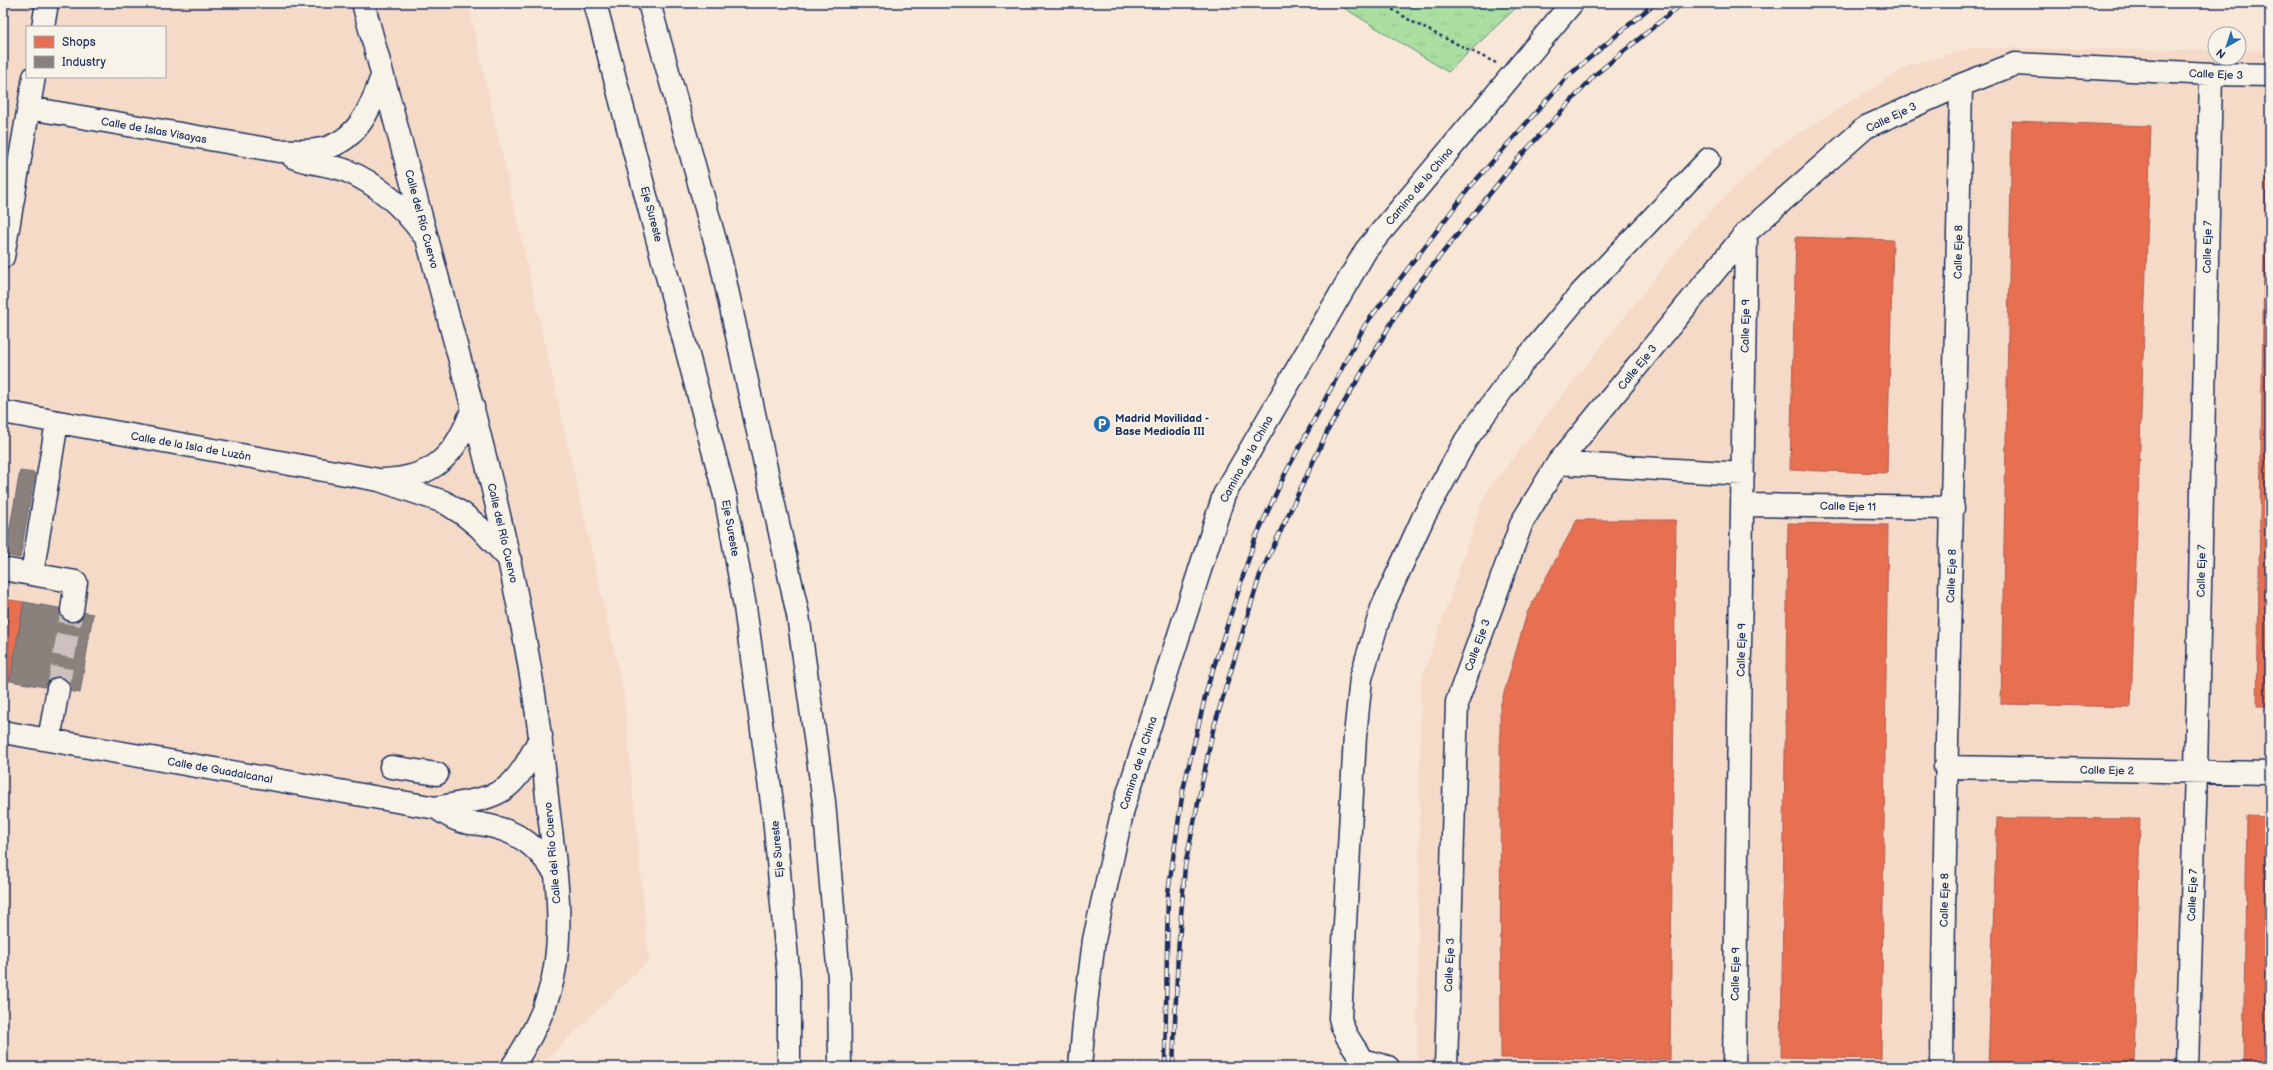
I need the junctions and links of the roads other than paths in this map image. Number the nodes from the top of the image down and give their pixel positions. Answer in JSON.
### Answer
{"nodes":[{"id":1,"x":47,"y":3,"type":"edge"},
{"id":2,"x":362,"y":3,"type":"edge"},
{"id":3,"x":595,"y":3,"type":"edge"},
{"id":4,"x":649,"y":3,"type":"edge"},
{"id":5,"x":1572,"y":3,"type":"edge"},
{"id":6,"x":43,"y":26,"type":"edge"},
{"id":7,"x":2211,"y":74,"type":"junction"},
{"id":8,"x":2270,"y":75,"type":"edge"},
{"id":9,"x":382,"y":76,"type":"junction"},
{"id":10,"x":34,"y":78,"type":"edge"},
{"id":11,"x":1961,"y":85,"type":"junction"},
{"id":12,"x":29,"y":108,"type":"junction"},
{"id":13,"x":279,"y":151,"type":"junction"},
{"id":14,"x":1709,"y":159,"type":"dead end"},
{"id":15,"x":1746,"y":233,"type":"junction"},
{"id":16,"x":428,"y":242,"type":"junction"},
{"id":17,"x":3,"y":257,"type":"edge"},
{"id":18,"x":473,"y":407,"type":"junction"},
{"id":19,"x":3,"y":412,"type":"edge"},
{"id":20,"x":57,"y":422,"type":"junction"},
{"id":21,"x":1558,"y":464,"type":"junction"},
{"id":22,"x":1743,"y":474,"type":"junction"},
{"id":23,"x":379,"y":480,"type":"junction"},
{"id":24,"x":1743,"y":505,"type":"junction"},
{"id":25,"x":1953,"y":508,"type":"junction"},
{"id":26,"x":511,"y":561,"type":"junction"},
{"id":27,"x":3,"y":569,"type":"edge"},
{"id":28,"x":32,"y":574,"type":"junction"},
{"id":29,"x":72,"y":610,"type":"tunnel mouth"},
{"id":30,"x":58,"y":689,"type":"tunnel mouth"},
{"id":31,"x":3,"y":732,"type":"edge"},
{"id":32,"x":541,"y":736,"type":"junction"},
{"id":33,"x":49,"y":740,"type":"junction"},
{"id":34,"x":391,"y":767,"type":"dead end"},
{"id":35,"x":1945,"y":767,"type":"junction"},
{"id":36,"x":2196,"y":771,"type":"junction"},
{"id":37,"x":2270,"y":773,"type":"edge"},
{"id":38,"x":437,"y":774,"type":"dead end"},
{"id":39,"x":436,"y":808,"type":"junction"},
{"id":40,"x":555,"y":873,"type":"junction"},
{"id":41,"x":1363,"y":1063,"type":"edge"},
{"id":42,"x":1446,"y":1066,"type":"edge"},
{"id":43,"x":512,"y":1067,"type":"edge"},
{"id":44,"x":789,"y":1067,"type":"edge"},
{"id":45,"x":840,"y":1067,"type":"edge"},
{"id":46,"x":1080,"y":1067,"type":"edge"},
{"id":47,"x":1388,"y":1067,"type":"edge"},
{"id":48,"x":1734,"y":1067,"type":"edge"},
{"id":49,"x":1942,"y":1067,"type":"edge"},
{"id":50,"x":2187,"y":1067,"type":"edge"}],
"edges":[{"from":1,"to":6,"type":"main road"},
{"from":2,"to":9,"type":"main road","name":"Calle del Río Cuervo"},
{"from":3,"to":44,"type":"main road","name":"Eje Sureste"},
{"from":4,"to":45,"type":"main road"},
{"from":5,"to":46,"type":"main road","name":"Camino de la China"},
{"from":7,"to":8,"type":"main road","name":"Calle Eje 3"},
{"from":7,"to":11,"type":"main road","name":"Calle Eje 3"},
{"from":7,"to":36,"type":"main road","name":"Calle Eje 7"},
{"from":9,"to":13,"type":"main road","name":"Calle de Islas Visayas"},
{"from":9,"to":16,"type":"main road","name":"Calle del Río Cuervo"},
{"from":10,"to":12,"type":"main road"},
{"from":11,"to":15,"type":"main road","name":"Calle Eje 3"},
{"from":11,"to":25,"type":"main road","name":"Calle Eje 8"},
{"from":12,"to":13,"type":"main road","name":"Calle de Islas Visayas"},
{"from":12,"to":17,"type":"main road"},
{"from":13,"to":16,"type":"main road","name":"Calle de Islas Visayas"},
{"from":14,"to":41,"type":"main road"},
{"from":15,"to":21,"type":"main road","name":"Calle Eje 3"},
{"from":15,"to":22,"type":"main road","name":"Calle Eje 9"},
{"from":16,"to":18,"type":"main road","name":"Calle del Río Cuervo"},
{"from":18,"to":23,"type":"main road","name":"Calle de la Isla de Luzón"},
{"from":18,"to":26,"type":"main road","name":"Calle del Río Cuervo"},
{"from":19,"to":20,"type":"main road","name":"Calle de la Isla de Luzón"},
{"from":20,"to":23,"type":"main road","name":"Calle de la Isla de Luzón"},
{"from":20,"to":28,"type":"main road"},
{"from":21,"to":22,"type":"main road"},
{"from":21,"to":42,"type":"main road","name":"Calle Eje 3"},
{"from":22,"to":24,"type":"main road","name":"Calle Eje 9"},
{"from":23,"to":26,"type":"main road","name":"Calle de la Isla de Luzón"},
{"from":24,"to":25,"type":"main road","name":"Calle Eje 11"},
{"from":24,"to":48,"type":"main road","name":"Calle Eje 9"},
{"from":25,"to":35,"type":"main road","name":"Calle Eje 8"},
{"from":26,"to":32,"type":"main road","name":"Calle del Río Cuervo"},
{"from":27,"to":28,"type":"main road"},
{"from":28,"to":29,"type":"main road"},
{"from":30,"to":33,"type":"main road"},
{"from":31,"to":33,"type":"main road","name":"Calle de Guadalcanal"},
{"from":32,"to":39,"type":"main road","name":"Calle de Guadalcanal"},
{"from":32,"to":40,"type":"main road","name":"Calle del Río Cuervo"},
{"from":33,"to":39,"type":"main road","name":"Calle de Guadalcanal"},
{"from":34,"to":38,"type":"main road"},
{"from":35,"to":36,"type":"main road","name":"Calle Eje 2"},
{"from":35,"to":49,"type":"main road","name":"Calle Eje 8"},
{"from":36,"to":37,"type":"main road","name":"Calle Eje 2"},
{"from":36,"to":50,"type":"main road","name":"Calle Eje 7"},
{"from":39,"to":40,"type":"main road","name":"Calle de Guadalcanal"},
{"from":40,"to":43,"type":"main road","name":"Calle del Río Cuervo"},
{"from":41,"to":47,"type":"main road"}]}
